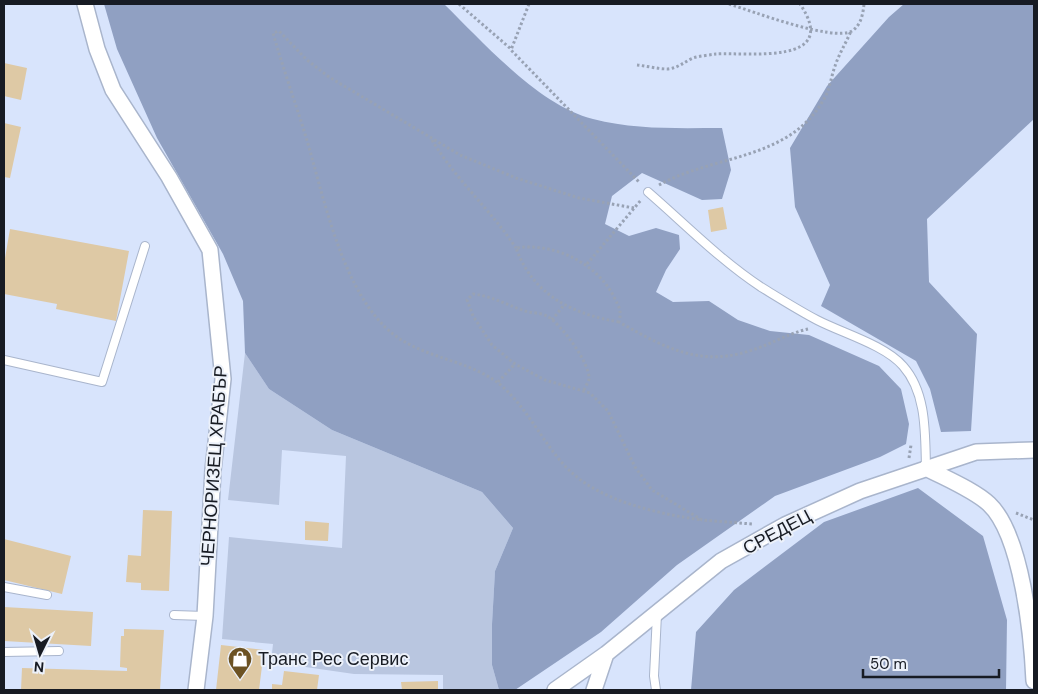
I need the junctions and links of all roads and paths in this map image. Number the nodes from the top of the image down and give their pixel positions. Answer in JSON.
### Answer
{"nodes":[{"id":1,"x":85,"y":4,"type":"edge"},
{"id":2,"x":459,"y":4,"type":"edge"},
{"id":3,"x":529,"y":4,"type":"edge"},
{"id":4,"x":729,"y":4,"type":"edge"},
{"id":5,"x":800,"y":4,"type":"edge"},
{"id":6,"x":864,"y":4,"type":"edge"},
{"id":7,"x":810,"y":29,"type":"junction"},
{"id":8,"x":851,"y":32,"type":"junction"},
{"id":9,"x":512,"y":50,"type":"junction"},
{"id":10,"x":637,"y":65,"type":"dead end"},
{"id":11,"x":432,"y":140,"type":"junction"},
{"id":12,"x":648,"y":192,"type":"junction"},
{"id":13,"x":634,"y":208,"type":"junction"},
{"id":14,"x":145,"y":246,"type":"dead end"},
{"id":15,"x":516,"y":248,"type":"junction"},
{"id":16,"x":586,"y":264,"type":"junction"},
{"id":17,"x":564,"y":305,"type":"junction"},
{"id":18,"x":552,"y":320,"type":"junction"},
{"id":19,"x":619,"y":322,"type":"junction"},
{"id":20,"x":817,"y":332,"type":"dead end"},
{"id":21,"x":4,"y":360,"type":"edge"},
{"id":22,"x":515,"y":364,"type":"junction"},
{"id":23,"x":498,"y":382,"type":"junction"},
{"id":24,"x":584,"y":390,"type":"junction"},
{"id":25,"x":912,"y":441,"type":"dead end"},
{"id":26,"x":1034,"y":450,"type":"edge"},
{"id":27,"x":926,"y":468,"type":"junction"},
{"id":28,"x":905,"y":475,"type":"junction"},
{"id":29,"x":702,"y":520,"type":"junction"},
{"id":30,"x":785,"y":524,"type":"junction"},
{"id":31,"x":4,"y":586,"type":"edge"},
{"id":32,"x":47,"y":595,"type":"dead end"},
{"id":33,"x":658,"y":612,"type":"junction"},
{"id":34,"x":174,"y":615,"type":"dead end"},
{"id":35,"x":205,"y":616,"type":"junction"},
{"id":36,"x":4,"y":652,"type":"edge"},
{"id":37,"x":59,"y":652,"type":"dead end"},
{"id":38,"x":606,"y":654,"type":"junction"},
{"id":39,"x":1034,"y":681,"type":"edge"},
{"id":40,"x":196,"y":690,"type":"edge"},
{"id":41,"x":555,"y":690,"type":"edge"},
{"id":42,"x":594,"y":690,"type":"edge"},
{"id":43,"x":656,"y":690,"type":"edge"}],
"edges":[{"from":1,"to":35,"type":"street","name":"ЧЕРНОРИЗЕЦ ХРАБЪР"},
{"from":2,"to":9,"type":"path"},
{"from":3,"to":9,"type":"path"},
{"from":4,"to":7,"type":"path"},
{"from":5,"to":7,"type":"path"},
{"from":6,"to":8,"type":"path"},
{"from":7,"to":8,"type":"path"},
{"from":7,"to":10,"type":"path"},
{"from":8,"to":12,"type":"path"},
{"from":9,"to":12,"type":"path"},
{"from":11,"to":13,"type":"path"},
{"from":11,"to":15,"type":"path"},
{"from":11,"to":23,"type":"path"},
{"from":12,"to":13,"type":"path"},
{"from":12,"to":27,"type":"lane"},
{"from":13,"to":16,"type":"path"},
{"from":14,"to":21,"type":"lane"},
{"from":15,"to":16,"type":"path"},
{"from":15,"to":17,"type":"path"},
{"from":16,"to":19,"type":"path"},
{"from":17,"to":18,"type":"path"},
{"from":17,"to":19,"type":"path"},
{"from":18,"to":22,"type":"path"},
{"from":18,"to":24,"type":"path"},
{"from":19,"to":20,"type":"path"},
{"from":22,"to":23,"type":"path"},
{"from":22,"to":24,"type":"path"},
{"from":23,"to":29,"type":"path"},
{"from":24,"to":29,"type":"path"},
{"from":25,"to":28,"type":"path"},
{"from":26,"to":27,"type":"street","name":"СРЕДЕЦ"},
{"from":27,"to":28,"type":"street","name":"СРЕДЕЦ"},
{"from":27,"to":39,"type":"street"},
{"from":28,"to":30,"type":"street","name":"СРЕДЕЦ"},
{"from":29,"to":30,"type":"path"},
{"from":30,"to":33,"type":"street","name":"СРЕДЕЦ"},
{"from":31,"to":32,"type":"lane"},
{"from":33,"to":38,"type":"street","name":"СРЕДЕЦ"},
{"from":33,"to":43,"type":"lane"},
{"from":34,"to":35,"type":"lane"},
{"from":35,"to":40,"type":"street","name":"ЧЕРНОРИЗЕЦ ХРАБЪР"},
{"from":36,"to":37,"type":"lane"},
{"from":38,"to":41,"type":"street","name":"СРЕДЕЦ"},
{"from":38,"to":42,"type":"street"}]}
